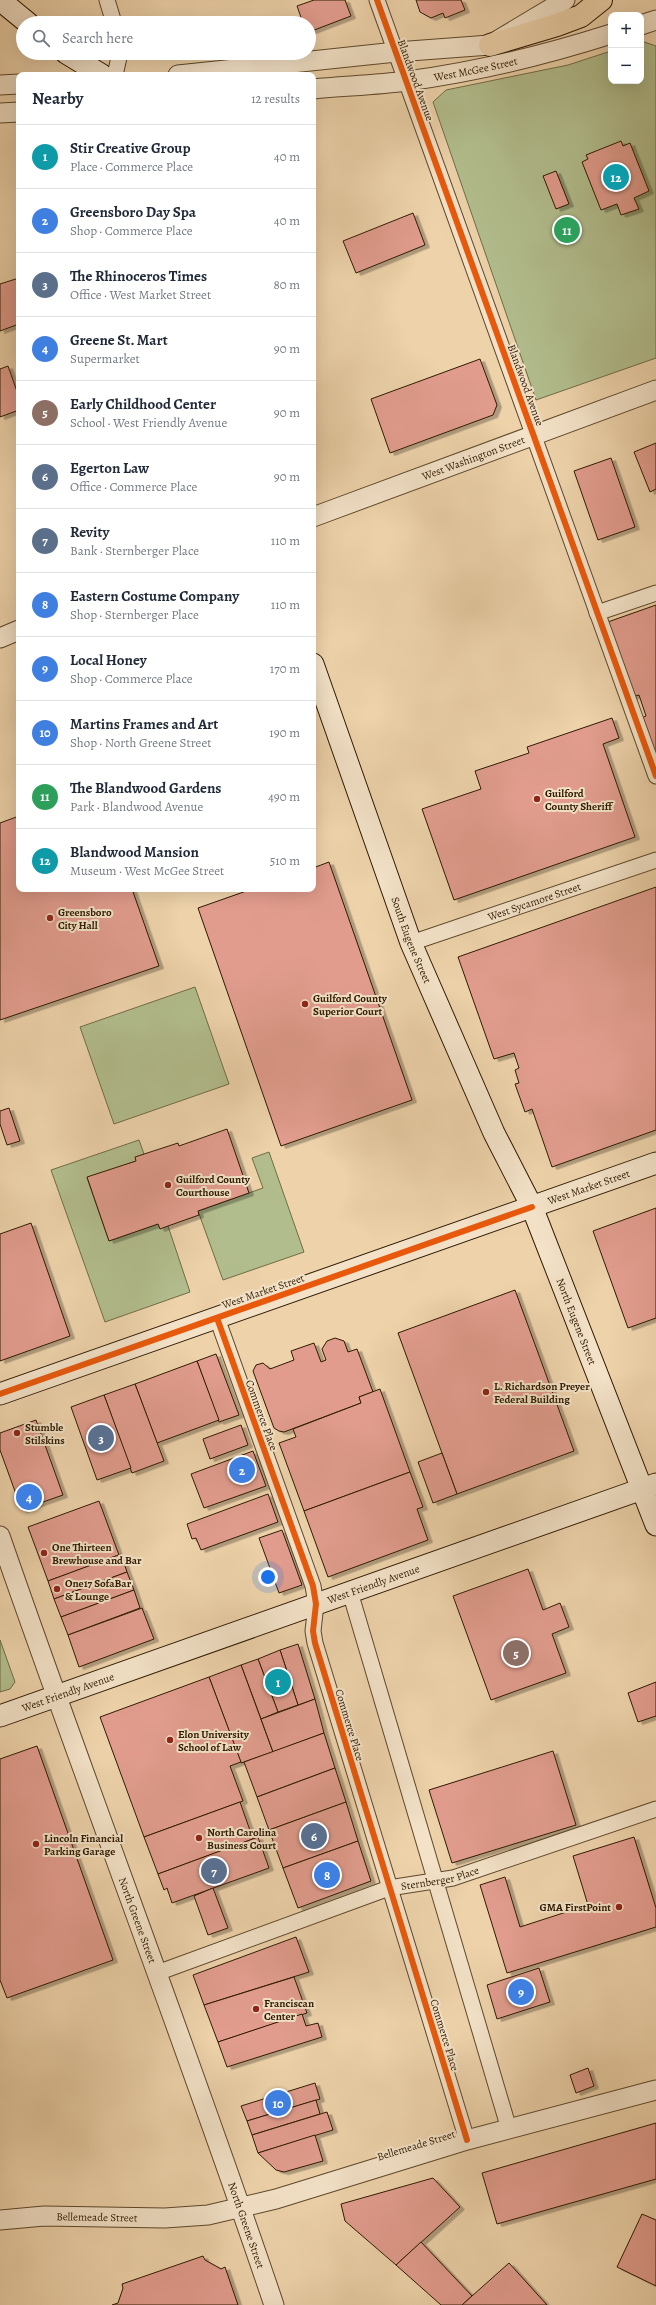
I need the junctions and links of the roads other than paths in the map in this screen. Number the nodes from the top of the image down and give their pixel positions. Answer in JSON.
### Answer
{"nodes":[{"id":1,"x":0,"y":0,"type":"edge"},
{"id":2,"x":107,"y":0,"type":"edge"},
{"id":3,"x":376,"y":0,"type":"edge"},
{"id":4,"x":565,"y":0,"type":"edge"},
{"id":5,"x":601,"y":0,"type":"edge"},
{"id":6,"x":19,"y":16,"type":"edge"},
{"id":7,"x":112,"y":16,"type":"edge"},
{"id":8,"x":656,"y":20,"type":"edge"},
{"id":9,"x":644,"y":24,"type":"edge"},
{"id":10,"x":608,"y":35,"type":"edge"},
{"id":11,"x":490,"y":45,"type":"junction"},
{"id":12,"x":396,"y":52,"type":"junction"},
{"id":13,"x":77,"y":60,"type":"edge"},
{"id":14,"x":118,"y":60,"type":"edge"},
{"id":15,"x":97,"y":72,"type":"edge"},
{"id":16,"x":116,"y":72,"type":"edge"},
{"id":17,"x":206,"y":72,"type":"edge"},
{"id":18,"x":407,"y":81,"type":"junction"},
{"id":19,"x":16,"y":84,"type":"edge"},
{"id":20,"x":0,"y":85,"type":"edge"},
{"id":21,"x":316,"y":89,"type":"edge"},
{"id":22,"x":0,"y":112,"type":"edge"},
{"id":23,"x":16,"y":112,"type":"edge"},
{"id":24,"x":656,"y":390,"type":"edge"},
{"id":25,"x":533,"y":436,"type":"junction"},
{"id":26,"x":316,"y":516,"type":"edge"},
{"id":27,"x":656,"y":593,"type":"edge"},
{"id":28,"x":597,"y":613,"type":"junction"},
{"id":29,"x":16,"y":631,"type":"edge"},
{"id":30,"x":0,"y":638,"type":"edge"},
{"id":31,"x":316,"y":672,"type":"edge"},
{"id":32,"x":656,"y":776,"type":"edge"},
{"id":33,"x":656,"y":860,"type":"edge"},
{"id":34,"x":412,"y":943,"type":"junction"},
{"id":35,"x":656,"y":1163,"type":"edge"},
{"id":36,"x":532,"y":1207,"type":"junction"},
{"id":37,"x":217,"y":1318,"type":"junction"},
{"id":38,"x":0,"y":1394,"type":"edge"},
{"id":39,"x":649,"y":1486,"type":"edge"},
{"id":40,"x":656,"y":1525,"type":"edge"},
{"id":41,"x":0,"y":1536,"type":"edge"},
{"id":42,"x":350,"y":1592,"type":"junction"},
{"id":43,"x":316,"y":1604,"type":"junction"},
{"id":44,"x":55,"y":1696,"type":"junction"},
{"id":45,"x":0,"y":1716,"type":"edge"},
{"id":46,"x":656,"y":1809,"type":"edge"},
{"id":47,"x":437,"y":1882,"type":"junction"},
{"id":48,"x":389,"y":1888,"type":"junction"},
{"id":49,"x":157,"y":1974,"type":"junction"},
{"id":50,"x":656,"y":2090,"type":"edge"},
{"id":51,"x":509,"y":2128,"type":"junction"},
{"id":52,"x":467,"y":2140,"type":"junction"},
{"id":53,"x":241,"y":2206,"type":"junction"},
{"id":54,"x":0,"y":2220,"type":"edge"},
{"id":55,"x":274,"y":2305,"type":"edge"}],
"edges":[{"from":1,"to":6,"type":"main road"},
{"from":2,"to":7,"type":"street"},
{"from":3,"to":12,"type":"street","name":"Blandwood Avenue"},
{"from":4,"to":11,"type":"street"},
{"from":5,"to":11,"type":"main road"},
{"from":8,"to":9,"type":"street"},
{"from":10,"to":18,"type":"street","name":"West McGee Street"},
{"from":11,"to":12,"type":"street","name":"West McGee Street"},
{"from":12,"to":17,"type":"street","name":"West McGee Street"},
{"from":12,"to":18,"type":"street","name":"Blandwood Avenue"},
{"from":13,"to":15,"type":"main road"},
{"from":14,"to":16,"type":"street"},
{"from":18,"to":21,"type":"street","name":"West McGee Street"},
{"from":18,"to":25,"type":"street","name":"Blandwood Avenue"},
{"from":19,"to":20,"type":"street"},
{"from":22,"to":23,"type":"street"},
{"from":24,"to":25,"type":"street","name":"West Washington Street"},
{"from":25,"to":26,"type":"street","name":"West Washington Street"},
{"from":25,"to":28,"type":"street","name":"Blandwood Avenue"},
{"from":27,"to":28,"type":"street"},
{"from":28,"to":32,"type":"street","name":"Blandwood Avenue"},
{"from":29,"to":30,"type":"street"},
{"from":31,"to":34,"type":"main road","name":"South Eugene Street"},
{"from":33,"to":34,"type":"street","name":"West Sycamore Street"},
{"from":34,"to":36,"type":"main road","name":"South Eugene Street"},
{"from":35,"to":36,"type":"main road","name":"West Market Street"},
{"from":36,"to":37,"type":"main road","name":"West Market Street"},
{"from":36,"to":39,"type":"main road","name":"North Eugene Street"},
{"from":37,"to":38,"type":"main road","name":"West Market Street"},
{"from":37,"to":43,"type":"street","name":"Commerce Place"},
{"from":39,"to":40,"type":"main road","name":"North Eugene Street"},
{"from":39,"to":42,"type":"main road","name":"West Friendly Avenue"},
{"from":41,"to":44,"type":"street","name":"North Greene Street"},
{"from":42,"to":43,"type":"main road","name":"West Friendly Avenue"},
{"from":42,"to":47,"type":"street"},
{"from":43,"to":44,"type":"main road","name":"West Friendly Avenue"},
{"from":43,"to":48,"type":"street","name":"Commerce Place"},
{"from":44,"to":45,"type":"main road","name":"West Friendly Avenue"},
{"from":44,"to":49,"type":"street","name":"North Greene Street"},
{"from":46,"to":47,"type":"street","name":"Sternberger Place"},
{"from":47,"to":48,"type":"street","name":"Sternberger Place"},
{"from":47,"to":51,"type":"street"},
{"from":48,"to":49,"type":"street","name":"Sternberger Place"},
{"from":48,"to":52,"type":"street","name":"Commerce Place"},
{"from":49,"to":53,"type":"street","name":"North Greene Street"},
{"from":50,"to":51,"type":"street","name":"Bellemeade Street"},
{"from":51,"to":52,"type":"street","name":"Bellemeade Street"},
{"from":52,"to":53,"type":"street","name":"Bellemeade Street"},
{"from":53,"to":54,"type":"street","name":"Bellemeade Street"},
{"from":53,"to":55,"type":"street","name":"North Greene Street"}]}
